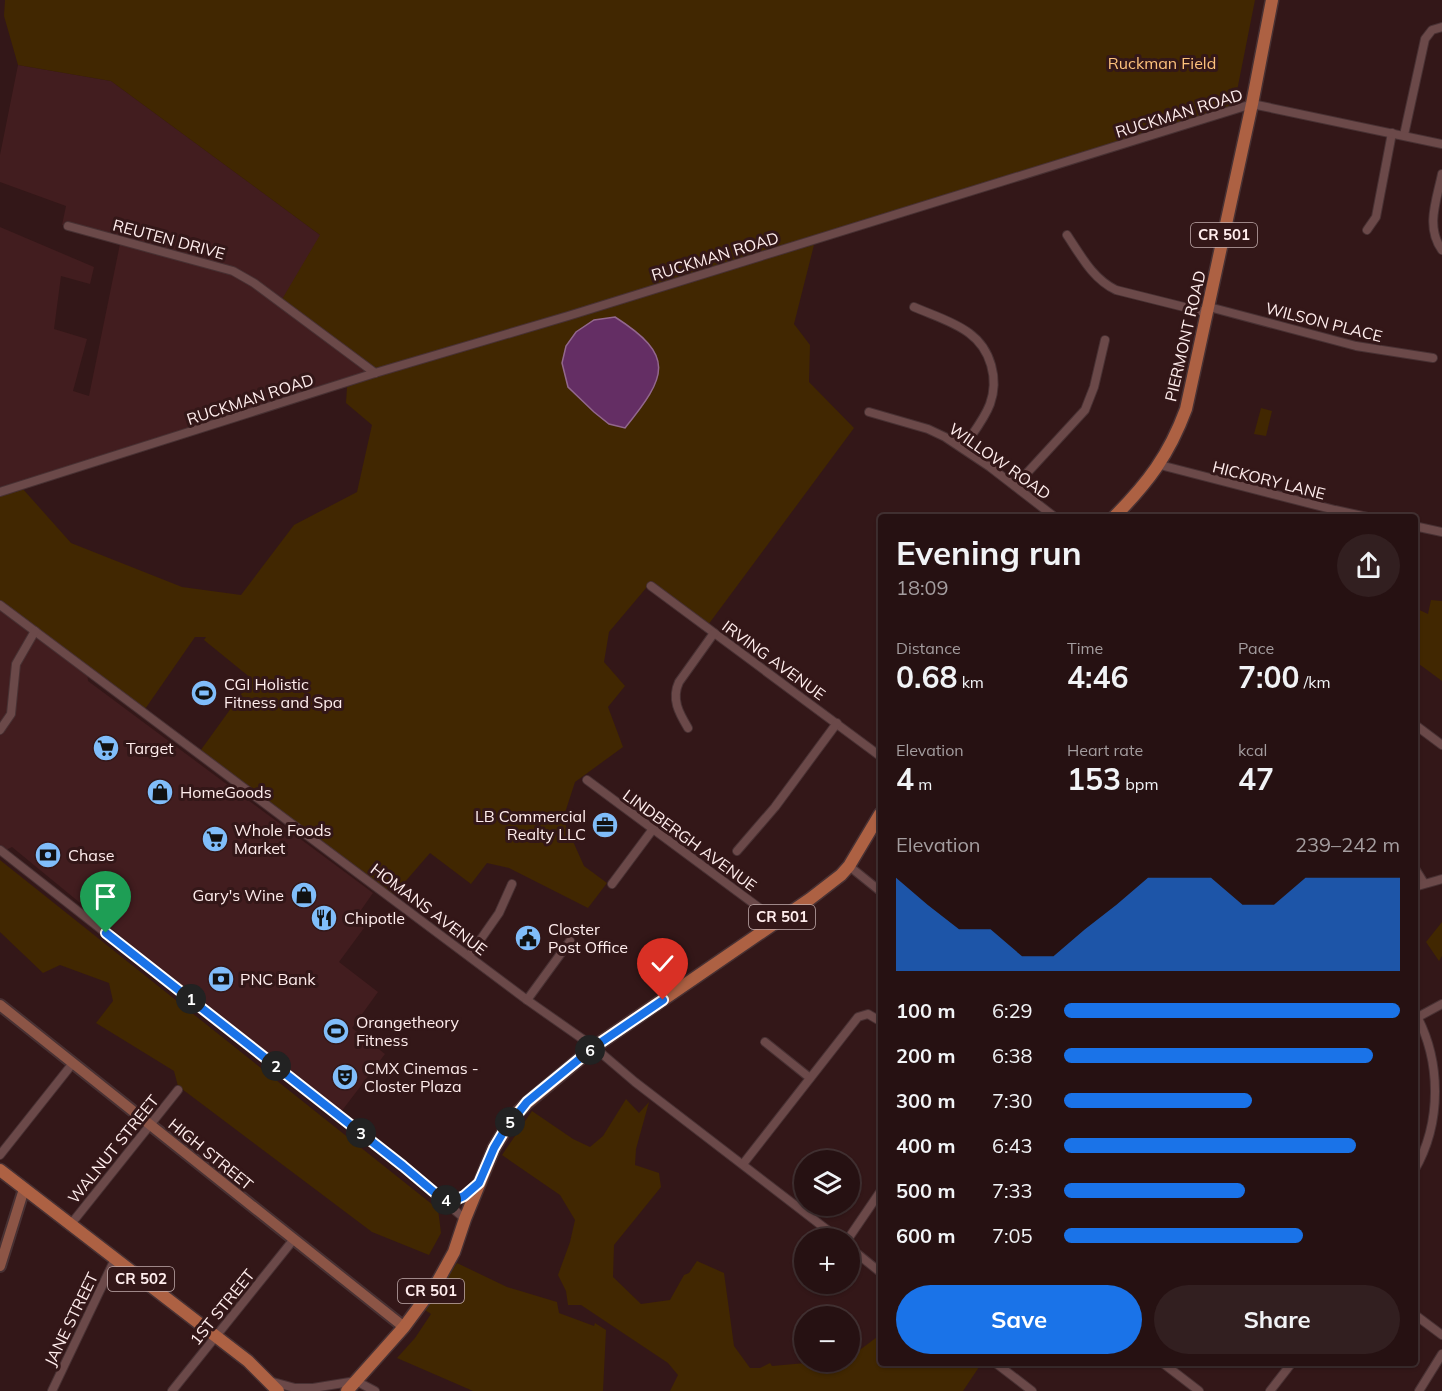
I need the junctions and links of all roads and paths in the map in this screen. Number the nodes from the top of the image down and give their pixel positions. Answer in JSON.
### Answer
{"nodes":[{"id":1,"x":1272,"y":0,"type":"edge"},
{"id":2,"x":1442,"y":27,"type":"edge"},
{"id":3,"x":1252,"y":104,"type":"junction"},
{"id":4,"x":1392,"y":133,"type":"junction"},
{"id":5,"x":1404,"y":135,"type":"junction"},
{"id":6,"x":1442,"y":144,"type":"edge"},
{"id":7,"x":1442,"y":174,"type":"edge"},
{"id":8,"x":68,"y":226,"type":"dead end"},
{"id":9,"x":1368,"y":230,"type":"dead end"},
{"id":10,"x":1067,"y":235,"type":"dead end"},
{"id":11,"x":1442,"y":250,"type":"edge"},
{"id":12,"x":914,"y":307,"type":"dead end"},
{"id":13,"x":1208,"y":310,"type":"junction"},
{"id":14,"x":1105,"y":340,"type":"dead end"},
{"id":15,"x":1433,"y":358,"type":"dead end"},
{"id":16,"x":375,"y":373,"type":"junction"},
{"id":17,"x":869,"y":412,"type":"dead end"},
{"id":18,"x":963,"y":448,"type":"junction"},
{"id":19,"x":1160,"y":465,"type":"junction"},
{"id":20,"x":1015,"y":486,"type":"junction"},
{"id":21,"x":0,"y":492,"type":"edge"},
{"id":22,"x":1051,"y":514,"type":"edge"},
{"id":23,"x":1117,"y":514,"type":"edge"},
{"id":24,"x":1354,"y":514,"type":"edge"},
{"id":25,"x":1418,"y":527,"type":"edge"},
{"id":26,"x":1442,"y":532,"type":"edge"},
{"id":27,"x":651,"y":586,"type":"dead end"},
{"id":28,"x":0,"y":605,"type":"edge"},
{"id":29,"x":35,"y":631,"type":"junction"},
{"id":30,"x":714,"y":633,"type":"junction"},
{"id":31,"x":837,"y":723,"type":"junction"},
{"id":32,"x":1418,"y":727,"type":"edge"},
{"id":33,"x":688,"y":728,"type":"dead end"},
{"id":34,"x":0,"y":730,"type":"edge"},
{"id":35,"x":1442,"y":745,"type":"edge"},
{"id":36,"x":878,"y":754,"type":"edge"},
{"id":37,"x":587,"y":780,"type":"dead end"},
{"id":38,"x":878,"y":817,"type":"edge"},
{"id":39,"x":653,"y":829,"type":"junction"},
{"id":40,"x":0,"y":850,"type":"edge"},
{"id":41,"x":737,"y":850,"type":"dead end"},
{"id":42,"x":849,"y":866,"type":"junction"},
{"id":43,"x":1418,"y":873,"type":"edge"},
{"id":44,"x":1442,"y":879,"type":"edge"},
{"id":45,"x":1424,"y":883,"type":"junction"},
{"id":46,"x":512,"y":884,"type":"dead end"},
{"id":47,"x":612,"y":885,"type":"dead end"},
{"id":48,"x":1418,"y":885,"type":"edge"},
{"id":49,"x":878,"y":889,"type":"edge"},
{"id":50,"x":777,"y":921,"type":"junction"},
{"id":51,"x":570,"y":941,"type":"dead end"},
{"id":52,"x":469,"y":956,"type":"junction"},
{"id":53,"x":526,"y":1000,"type":"junction"},
{"id":54,"x":1442,"y":1004,"type":"edge"},
{"id":55,"x":0,"y":1005,"type":"edge"},
{"id":56,"x":1418,"y":1013,"type":"edge"},
{"id":57,"x":1418,"y":1019,"type":"edge"},
{"id":58,"x":878,"y":1020,"type":"edge"},
{"id":59,"x":765,"y":1042,"type":"dead end"},
{"id":60,"x":594,"y":1047,"type":"junction"},
{"id":61,"x":73,"y":1063,"type":"junction"},
{"id":62,"x":810,"y":1078,"type":"junction"},
{"id":63,"x":178,"y":1090,"type":"dead end"},
{"id":64,"x":150,"y":1124,"type":"junction"},
{"id":65,"x":0,"y":1155,"type":"edge"},
{"id":66,"x":1418,"y":1162,"type":"edge"},
{"id":67,"x":743,"y":1164,"type":"junction"},
{"id":68,"x":0,"y":1170,"type":"edge"},
{"id":69,"x":479,"y":1183,"type":"junction"},
{"id":70,"x":24,"y":1189,"type":"junction"},
{"id":71,"x":878,"y":1195,"type":"edge"},
{"id":72,"x":441,"y":1198,"type":"junction"},
{"id":73,"x":465,"y":1219,"type":"junction"},
{"id":74,"x":71,"y":1224,"type":"junction"},
{"id":75,"x":825,"y":1228,"type":"edge"},
{"id":76,"x":855,"y":1228,"type":"edge"},
{"id":77,"x":294,"y":1239,"type":"junction"},
{"id":78,"x":860,"y":1256,"type":"edge"},
{"id":79,"x":115,"y":1259,"type":"junction"},
{"id":80,"x":0,"y":1266,"type":"edge"},
{"id":81,"x":878,"y":1270,"type":"edge"},
{"id":82,"x":1418,"y":1317,"type":"edge"},
{"id":83,"x":404,"y":1328,"type":"junction"},
{"id":84,"x":1442,"y":1335,"type":"edge"},
{"id":85,"x":215,"y":1336,"type":"junction"},
{"id":86,"x":1442,"y":1353,"type":"edge"},
{"id":87,"x":1000,"y":1366,"type":"edge"},
{"id":88,"x":1167,"y":1366,"type":"edge"},
{"id":89,"x":1290,"y":1366,"type":"edge"},
{"id":90,"x":275,"y":1386,"type":"edge"},
{"id":91,"x":351,"y":1386,"type":"edge"},
{"id":92,"x":52,"y":1391,"type":"edge"},
{"id":93,"x":172,"y":1391,"type":"edge"},
{"id":94,"x":375,"y":1391,"type":"edge"},
{"id":95,"x":1032,"y":1391,"type":"edge"},
{"id":96,"x":1199,"y":1391,"type":"edge"},
{"id":97,"x":1270,"y":1391,"type":"edge"},
{"id":98,"x":1419,"y":1391,"type":"edge"}],
"edges":[{"from":1,"to":3,"type":"main road","name":"PIERMONT ROAD","number":"CR 501"},
{"from":2,"to":5,"type":"street"},
{"from":3,"to":4,"type":"street","name":"RUCKMAN ROAD"},
{"from":3,"to":13,"type":"main road","name":"PIERMONT ROAD","number":"CR 501"},
{"from":3,"to":16,"type":"street","name":"RUCKMAN ROAD"},
{"from":4,"to":5,"type":"street","name":"RUCKMAN ROAD"},
{"from":4,"to":9,"type":"street"},
{"from":5,"to":6,"type":"street","name":"RUCKMAN ROAD"},
{"from":7,"to":11,"type":"street"},
{"from":8,"to":16,"type":"street","name":"REUTEN DRIVE"},
{"from":10,"to":13,"type":"street","name":"WILSON PLACE"},
{"from":12,"to":18,"type":"street"},
{"from":13,"to":15,"type":"street","name":"WILSON PLACE"},
{"from":13,"to":19,"type":"main road","name":"PIERMONT ROAD","number":"CR 501"},
{"from":14,"to":20,"type":"street"},
{"from":16,"to":21,"type":"street","name":"RUCKMAN ROAD"},
{"from":17,"to":18,"type":"street","name":"WILLOW ROAD"},
{"from":18,"to":20,"type":"street","name":"WILLOW ROAD"},
{"from":19,"to":23,"type":"main road","name":"PIERMONT ROAD","number":"CR 501"},
{"from":19,"to":24,"type":"street","name":"HICKORY LANE"},
{"from":20,"to":22,"type":"street","name":"WILLOW ROAD"},
{"from":25,"to":26,"type":"street"},
{"from":27,"to":30,"type":"street","name":"IRVING AVENUE"},
{"from":28,"to":29,"type":"street","name":"HOMANS AVENUE"},
{"from":29,"to":34,"type":"street"},
{"from":29,"to":52,"type":"street","name":"HOMANS AVENUE"},
{"from":30,"to":31,"type":"street","name":"IRVING AVENUE"},
{"from":30,"to":33,"type":"street"},
{"from":31,"to":36,"type":"street","name":"IRVING AVENUE"},
{"from":31,"to":41,"type":"street"},
{"from":32,"to":35,"type":"street"},
{"from":37,"to":39,"type":"street","name":"LINDBERGH AVENUE"},
{"from":38,"to":42,"type":"main road","number":"CR 501"},
{"from":39,"to":47,"type":"street"},
{"from":39,"to":50,"type":"street","name":"LINDBERGH AVENUE"},
{"from":40,"to":72,"type":"street"},
{"from":42,"to":49,"type":"street"},
{"from":42,"to":50,"type":"main road","number":"CR 501"},
{"from":43,"to":45,"type":"street"},
{"from":44,"to":45,"type":"street"},
{"from":45,"to":48,"type":"street"},
{"from":46,"to":52,"type":"street"},
{"from":50,"to":60,"type":"main road","number":"CR 501"},
{"from":51,"to":53,"type":"street"},
{"from":52,"to":53,"type":"street","name":"HOMANS AVENUE"},
{"from":53,"to":60,"type":"street","name":"HOMANS AVENUE"},
{"from":54,"to":56,"type":"street"},
{"from":55,"to":61,"type":"street","name":"HIGH STREET"},
{"from":57,"to":66,"type":"street"},
{"from":58,"to":62,"type":"street"},
{"from":59,"to":62,"type":"street"},
{"from":60,"to":67,"type":"street","name":"HOMANS AVENUE"},
{"from":60,"to":69,"type":"main road","number":"CR 501"},
{"from":61,"to":64,"type":"street","name":"HIGH STREET"},
{"from":61,"to":65,"type":"street"},
{"from":62,"to":67,"type":"street"},
{"from":63,"to":64,"type":"street","name":"WALNUT STREET"},
{"from":64,"to":74,"type":"street","name":"WALNUT STREET"},
{"from":64,"to":77,"type":"street","name":"HIGH STREET"},
{"from":67,"to":75,"type":"street","name":"HOMANS AVENUE"},
{"from":68,"to":70,"type":"main road","number":"CR 502"},
{"from":69,"to":72,"type":"street"},
{"from":69,"to":73,"type":"main road","number":"CR 501"},
{"from":70,"to":74,"type":"main road","number":"CR 502"},
{"from":70,"to":80,"type":"street"},
{"from":71,"to":76,"type":"street"},
{"from":72,"to":73,"type":"street"},
{"from":73,"to":83,"type":"main road","number":"CR 501"},
{"from":74,"to":79,"type":"main road","number":"CR 502"},
{"from":77,"to":83,"type":"street","name":"HIGH STREET"},
{"from":77,"to":85,"type":"street","name":"1ST STREET"},
{"from":78,"to":81,"type":"street"},
{"from":79,"to":85,"type":"main road","number":"CR 502"},
{"from":79,"to":92,"type":"street","name":"JANE STREET"},
{"from":82,"to":84,"type":"street"},
{"from":83,"to":91,"type":"main road","number":"CR 501"},
{"from":85,"to":90,"type":"main road","number":"CR 502"},
{"from":85,"to":93,"type":"street","name":"1ST STREET"},
{"from":86,"to":98,"type":"street"},
{"from":87,"to":95,"type":"street"},
{"from":88,"to":96,"type":"street"},
{"from":89,"to":97,"type":"street"},
{"from":90,"to":91,"type":"street"},
{"from":91,"to":94,"type":"street"}]}
